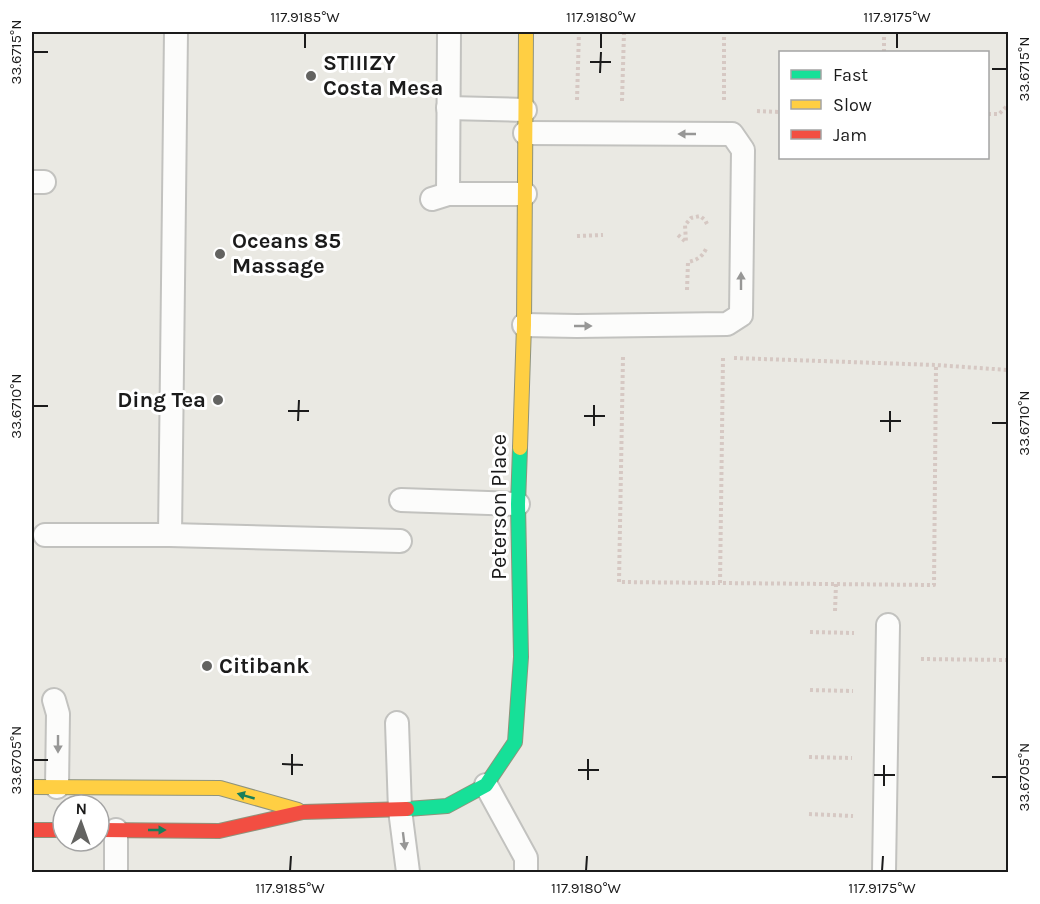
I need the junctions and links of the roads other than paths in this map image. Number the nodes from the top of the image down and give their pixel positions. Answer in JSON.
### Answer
{"nodes":[{"id":1,"x":176,"y":32,"type":"edge"},
{"id":2,"x":449,"y":32,"type":"edge"},
{"id":3,"x":526,"y":32,"type":"edge"},
{"id":4,"x":448,"y":108,"type":"junction"},
{"id":5,"x":525,"y":110,"type":"junction"},
{"id":6,"x":525,"y":133,"type":"junction"},
{"id":7,"x":525,"y":194,"type":"junction"},
{"id":8,"x":524,"y":325,"type":"junction"},
{"id":9,"x":401,"y":500,"type":"dead end"},
{"id":10,"x":518,"y":504,"type":"junction"},
{"id":11,"x":45,"y":535,"type":"dead end"},
{"id":12,"x":170,"y":535,"type":"junction"},
{"id":13,"x":400,"y":542,"type":"dead end"},
{"id":14,"x":888,"y":625,"type":"dead end"},
{"id":15,"x":54,"y":700,"type":"dead end"},
{"id":16,"x":397,"y":723,"type":"dead end"},
{"id":17,"x":486,"y":785,"type":"junction"},
{"id":18,"x":32,"y":787,"type":"edge"},
{"id":19,"x":57,"y":788,"type":"junction"},
{"id":20,"x":400,"y":810,"type":"junction"},
{"id":21,"x":303,"y":812,"type":"junction"},
{"id":22,"x":32,"y":830,"type":"edge"},
{"id":23,"x":51,"y":830,"type":"edge"},
{"id":24,"x":111,"y":830,"type":"edge"},
{"id":25,"x":111,"y":846,"type":"edge"},
{"id":26,"x":528,"y":871,"type":"edge"},
{"id":27,"x":116,"y":873,"type":"edge"},
{"id":28,"x":408,"y":873,"type":"edge"},
{"id":29,"x":884,"y":873,"type":"edge"}],
"edges":[{"from":1,"to":12,"type":"lane"},
{"from":2,"to":4,"type":"lane"},
{"from":3,"to":5,"type":"street","name":"Peterson Place"},
{"from":4,"to":5,"type":"lane"},
{"from":4,"to":7,"type":"lane"},
{"from":5,"to":6,"type":"street","name":"Peterson Place"},
{"from":6,"to":7,"type":"street","name":"Peterson Place"},
{"from":8,"to":6,"type":"lane","one_way":true},
{"from":7,"to":8,"type":"street","name":"Peterson Place"},
{"from":8,"to":10,"type":"street","name":"Peterson Place"},
{"from":9,"to":10,"type":"lane"},
{"from":10,"to":17,"type":"street","name":"Peterson Place"},
{"from":11,"to":12,"type":"lane"},
{"from":12,"to":13,"type":"lane"},
{"from":14,"to":29,"type":"lane"},
{"from":15,"to":19,"type":"lane","one_way":true},
{"from":16,"to":20,"type":"lane"},
{"from":17,"to":20,"type":"street","name":"Peterson Place"},
{"from":17,"to":26,"type":"lane"},
{"from":18,"to":19,"type":"street","name":"Peterson Place"},
{"from":21,"to":19,"type":"street","name":"Peterson Place","one_way":true},
{"from":20,"to":21,"type":"street","name":"Peterson Place"},
{"from":20,"to":28,"type":"lane","one_way":true},
{"from":24,"to":21,"type":"street","name":"Peterson Place","one_way":true},
{"from":22,"to":23,"type":"street"},
{"from":25,"to":27,"type":"lane"}]}
